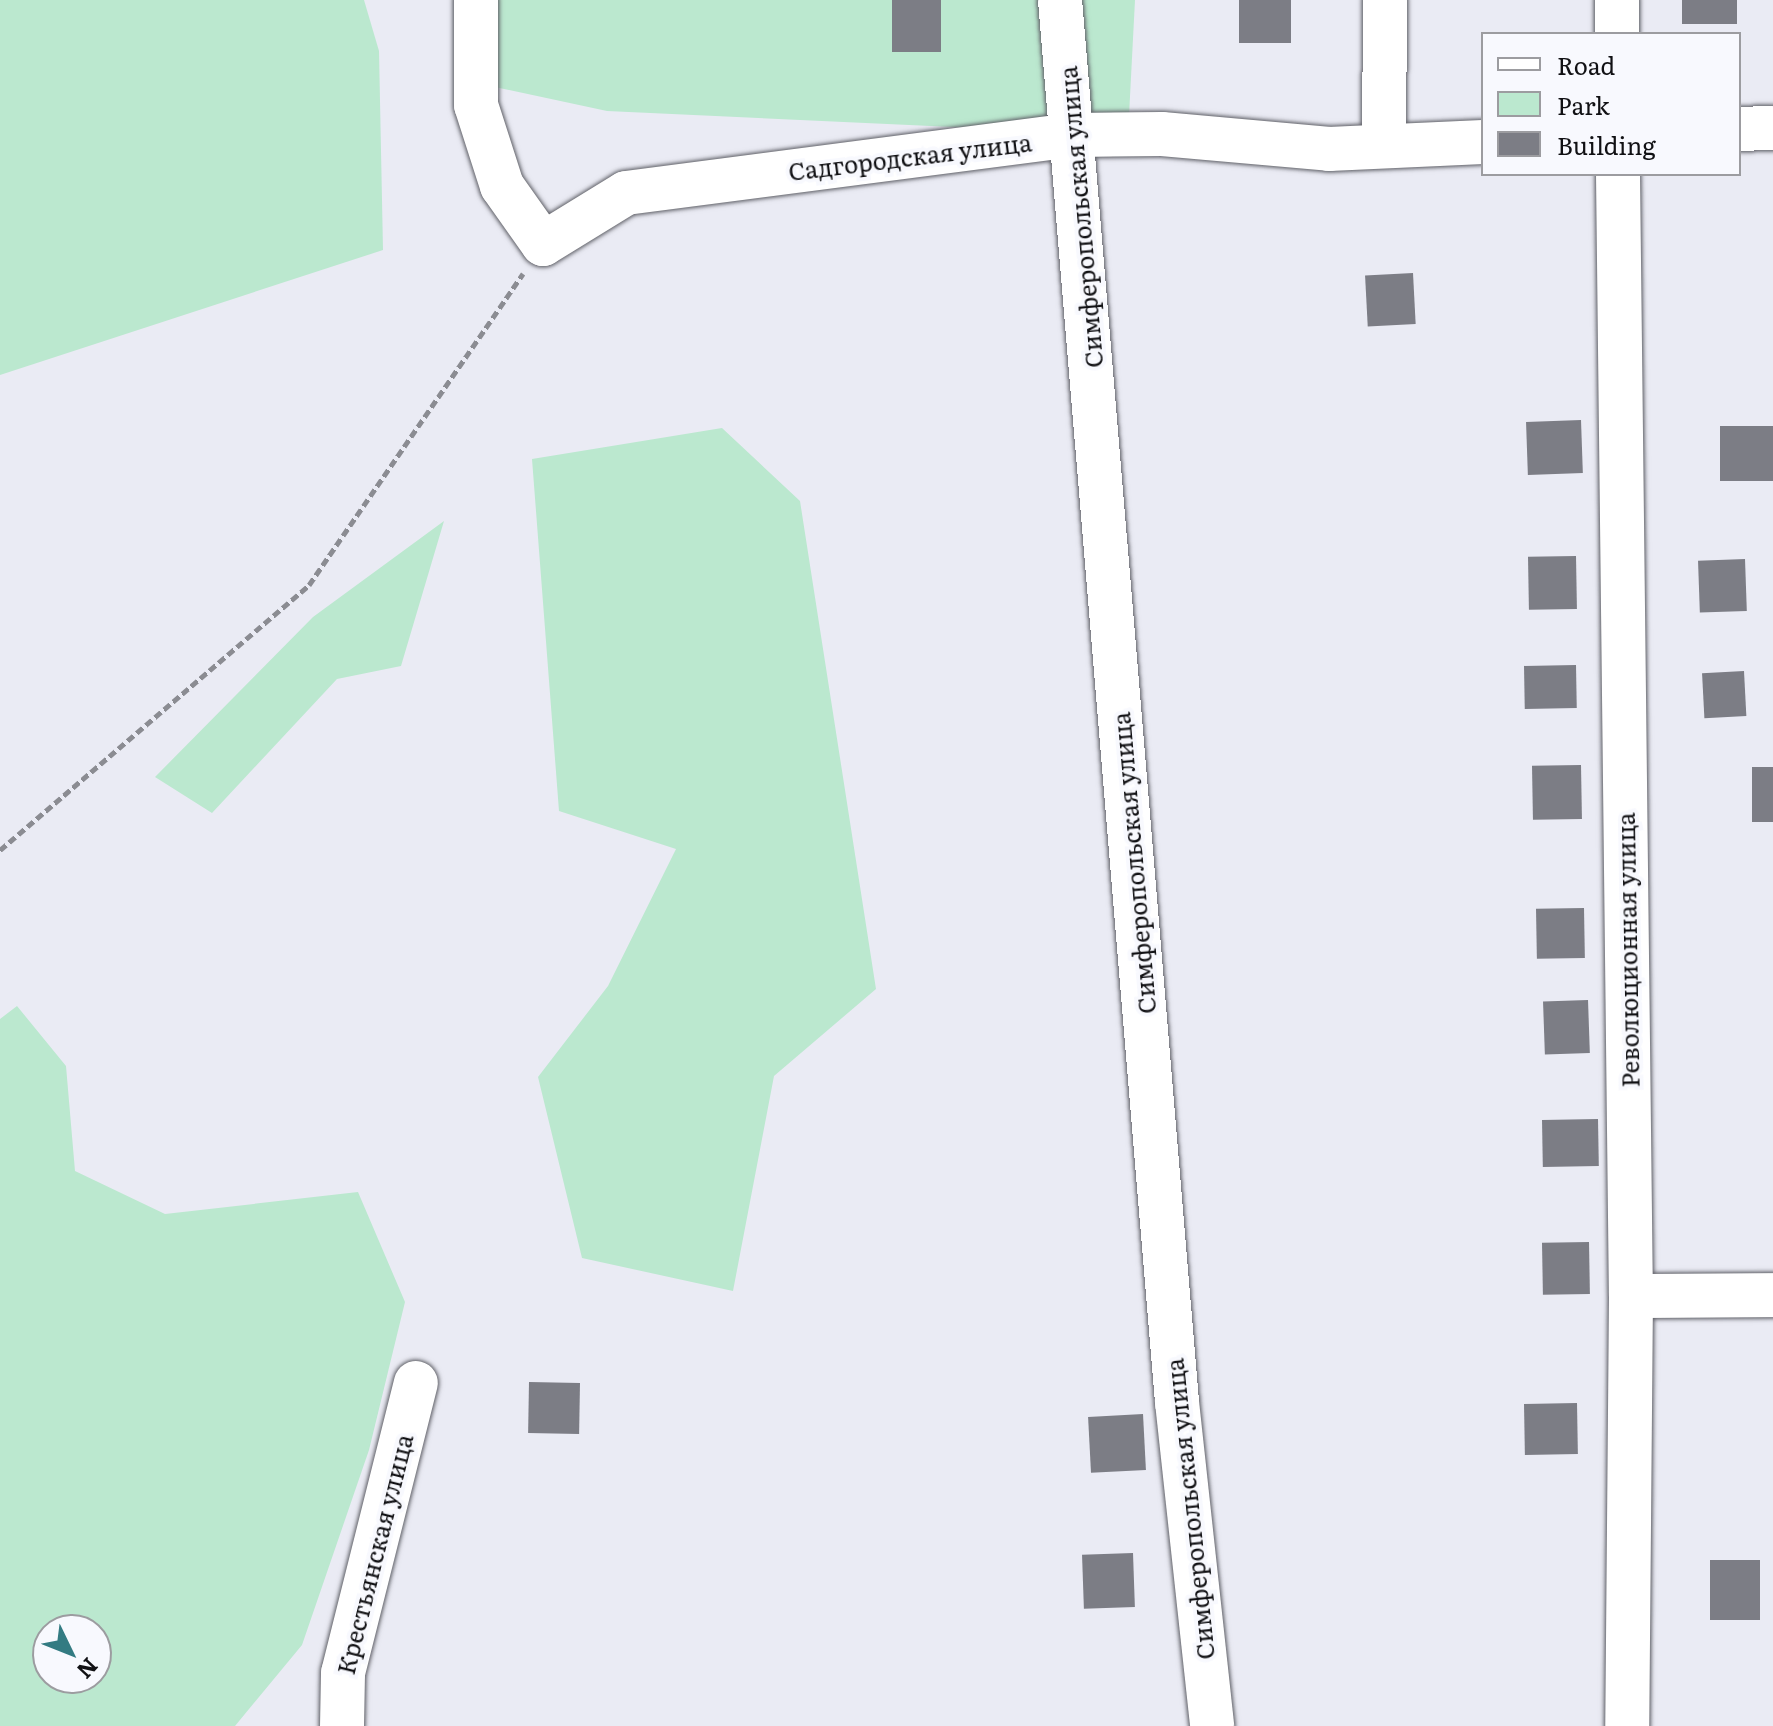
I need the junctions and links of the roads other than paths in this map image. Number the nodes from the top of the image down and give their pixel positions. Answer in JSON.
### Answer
{"nodes":[{"id":1,"x":476,"y":0,"type":"edge"},
{"id":2,"x":1060,"y":0,"type":"edge"},
{"id":3,"x":1385,"y":0,"type":"edge"},
{"id":4,"x":1617,"y":0,"type":"edge"},
{"id":5,"x":1617,"y":32,"type":"edge"},
{"id":6,"x":1773,"y":128,"type":"edge"},
{"id":7,"x":1741,"y":129,"type":"edge"},
{"id":8,"x":1075,"y":135,"type":"junction"},
{"id":9,"x":1481,"y":142,"type":"edge"},
{"id":10,"x":1384,"y":146,"type":"junction"},
{"id":11,"x":1618,"y":176,"type":"edge"},
{"id":12,"x":1773,"y":1295,"type":"edge"},
{"id":13,"x":1631,"y":1296,"type":"junction"},
{"id":14,"x":416,"y":1383,"type":"dead end"},
{"id":15,"x":342,"y":1726,"type":"edge"},
{"id":16,"x":1212,"y":1726,"type":"edge"},
{"id":17,"x":1627,"y":1726,"type":"edge"}],
"edges":[{"from":1,"to":8,"type":"street","name":"Садгородская улица"},
{"from":2,"to":8,"type":"street","name":"Симферопольская улица"},
{"from":3,"to":10,"type":"street"},
{"from":4,"to":5,"type":"street"},
{"from":6,"to":7,"type":"street"},
{"from":8,"to":10,"type":"street","name":"Садгородская улица"},
{"from":8,"to":16,"type":"street","name":"Симферопольская улица"},
{"from":9,"to":10,"type":"street","name":"Садгородская улица"},
{"from":11,"to":13,"type":"street","name":"Революционная улица"},
{"from":12,"to":13,"type":"street"},
{"from":13,"to":17,"type":"street","name":"Революционная улица"},
{"from":14,"to":15,"type":"street","name":"Крестьянская улица"}]}
